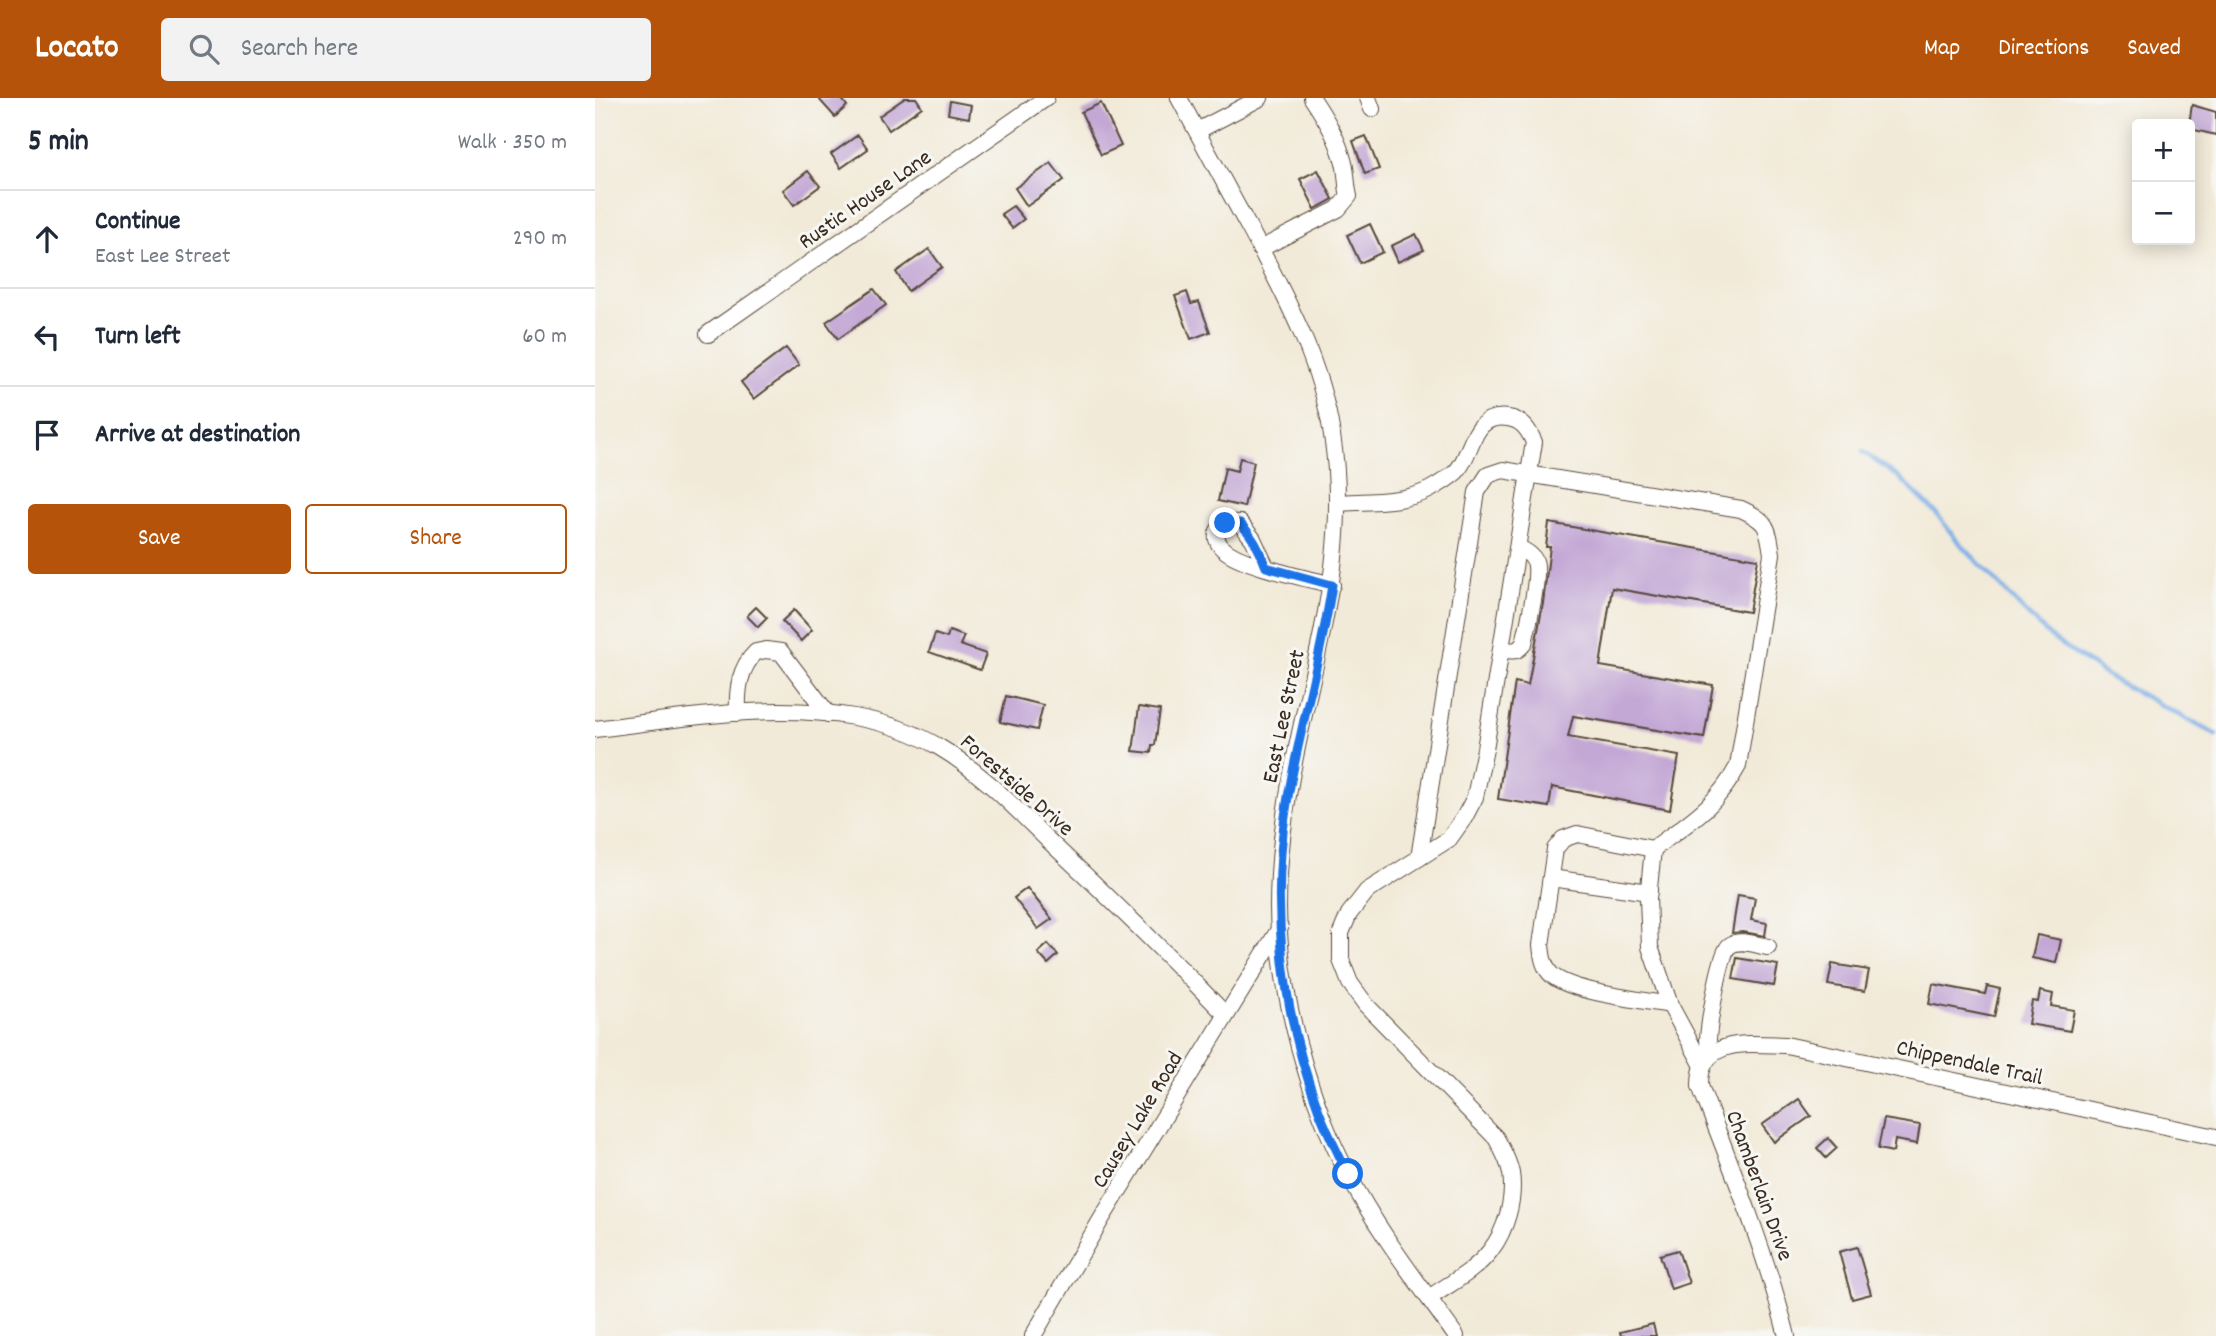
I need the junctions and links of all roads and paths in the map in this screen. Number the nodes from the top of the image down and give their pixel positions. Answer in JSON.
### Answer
{"nodes":[{"id":1,"x":1046,"y":98,"type":"edge"},
{"id":2,"x":1179,"y":98,"type":"edge"},
{"id":3,"x":1260,"y":98,"type":"edge"},
{"id":4,"x":1312,"y":98,"type":"edge"},
{"id":5,"x":1197,"y":131,"type":"junction"},
{"id":6,"x":1260,"y":249,"type":"junction"},
{"id":7,"x":708,"y":334,"type":"dead end"},
{"id":8,"x":1530,"y":474,"type":"junction"},
{"id":9,"x":1338,"y":503,"type":"junction"},
{"id":10,"x":1518,"y":547,"type":"junction"},
{"id":11,"x":1266,"y":567,"type":"dead end"},
{"id":12,"x":1332,"y":585,"type":"junction"},
{"id":13,"x":1501,"y":649,"type":"junction"},
{"id":14,"x":737,"y":713,"type":"junction"},
{"id":15,"x":828,"y":714,"type":"junction"},
{"id":16,"x":595,"y":729,"type":"edge"},
{"id":17,"x":1653,"y":849,"type":"junction"},
{"id":18,"x":1419,"y":858,"type":"junction"},
{"id":19,"x":1551,"y":878,"type":"junction"},
{"id":20,"x":1649,"y":892,"type":"junction"},
{"id":21,"x":1280,"y":928,"type":"junction"},
{"id":22,"x":1767,"y":947,"type":"dead end"},
{"id":23,"x":1669,"y":1005,"type":"junction"},
{"id":24,"x":1226,"y":1015,"type":"junction"},
{"id":25,"x":1709,"y":1058,"type":"junction"},
{"id":26,"x":2216,"y":1137,"type":"edge"},
{"id":27,"x":1429,"y":1298,"type":"junction"},
{"id":28,"x":1033,"y":1336,"type":"edge"},
{"id":29,"x":1456,"y":1336,"type":"edge"},
{"id":30,"x":1787,"y":1336,"type":"edge"}],
"edges":[{"from":1,"to":7,"type":"street","name":"Rustic House Lane"},
{"from":2,"to":5,"type":"street","name":"East Lee Street"},
{"from":3,"to":5,"type":"street"},
{"from":4,"to":6,"type":"street"},
{"from":5,"to":6,"type":"street","name":"East Lee Street"},
{"from":6,"to":9,"type":"street","name":"East Lee Street"},
{"from":8,"to":9,"type":"street"},
{"from":8,"to":10,"type":"street"},
{"from":8,"to":17,"type":"street"},
{"from":8,"to":18,"type":"street"},
{"from":9,"to":12,"type":"street","name":"East Lee Street"},
{"from":10,"to":13,"type":"street"},
{"from":10,"to":13,"type":"street"},
{"from":11,"to":12,"type":"street"},
{"from":12,"to":21,"type":"street","name":"East Lee Street"},
{"from":13,"to":18,"type":"street"},
{"from":14,"to":15,"type":"street","name":"Forestside Drive"},
{"from":14,"to":15,"type":"street"},
{"from":14,"to":16,"type":"street","name":"Forestside Drive"},
{"from":15,"to":24,"type":"street","name":"Forestside Drive"},
{"from":17,"to":19,"type":"street"},
{"from":17,"to":20,"type":"street"},
{"from":18,"to":27,"type":"street"},
{"from":19,"to":20,"type":"street"},
{"from":19,"to":23,"type":"street"},
{"from":20,"to":23,"type":"street"},
{"from":21,"to":24,"type":"street","name":"Causey Lake Road"},
{"from":21,"to":27,"type":"street","name":"East Lee Street"},
{"from":22,"to":25,"type":"street","name":"Chamberlain Drive"},
{"from":23,"to":25,"type":"street"},
{"from":24,"to":28,"type":"street","name":"Causey Lake Road"},
{"from":25,"to":26,"type":"street","name":"Chippendale Trail"},
{"from":25,"to":30,"type":"street","name":"Chamberlain Drive"},
{"from":27,"to":29,"type":"street","name":"East Lee Street"}]}
